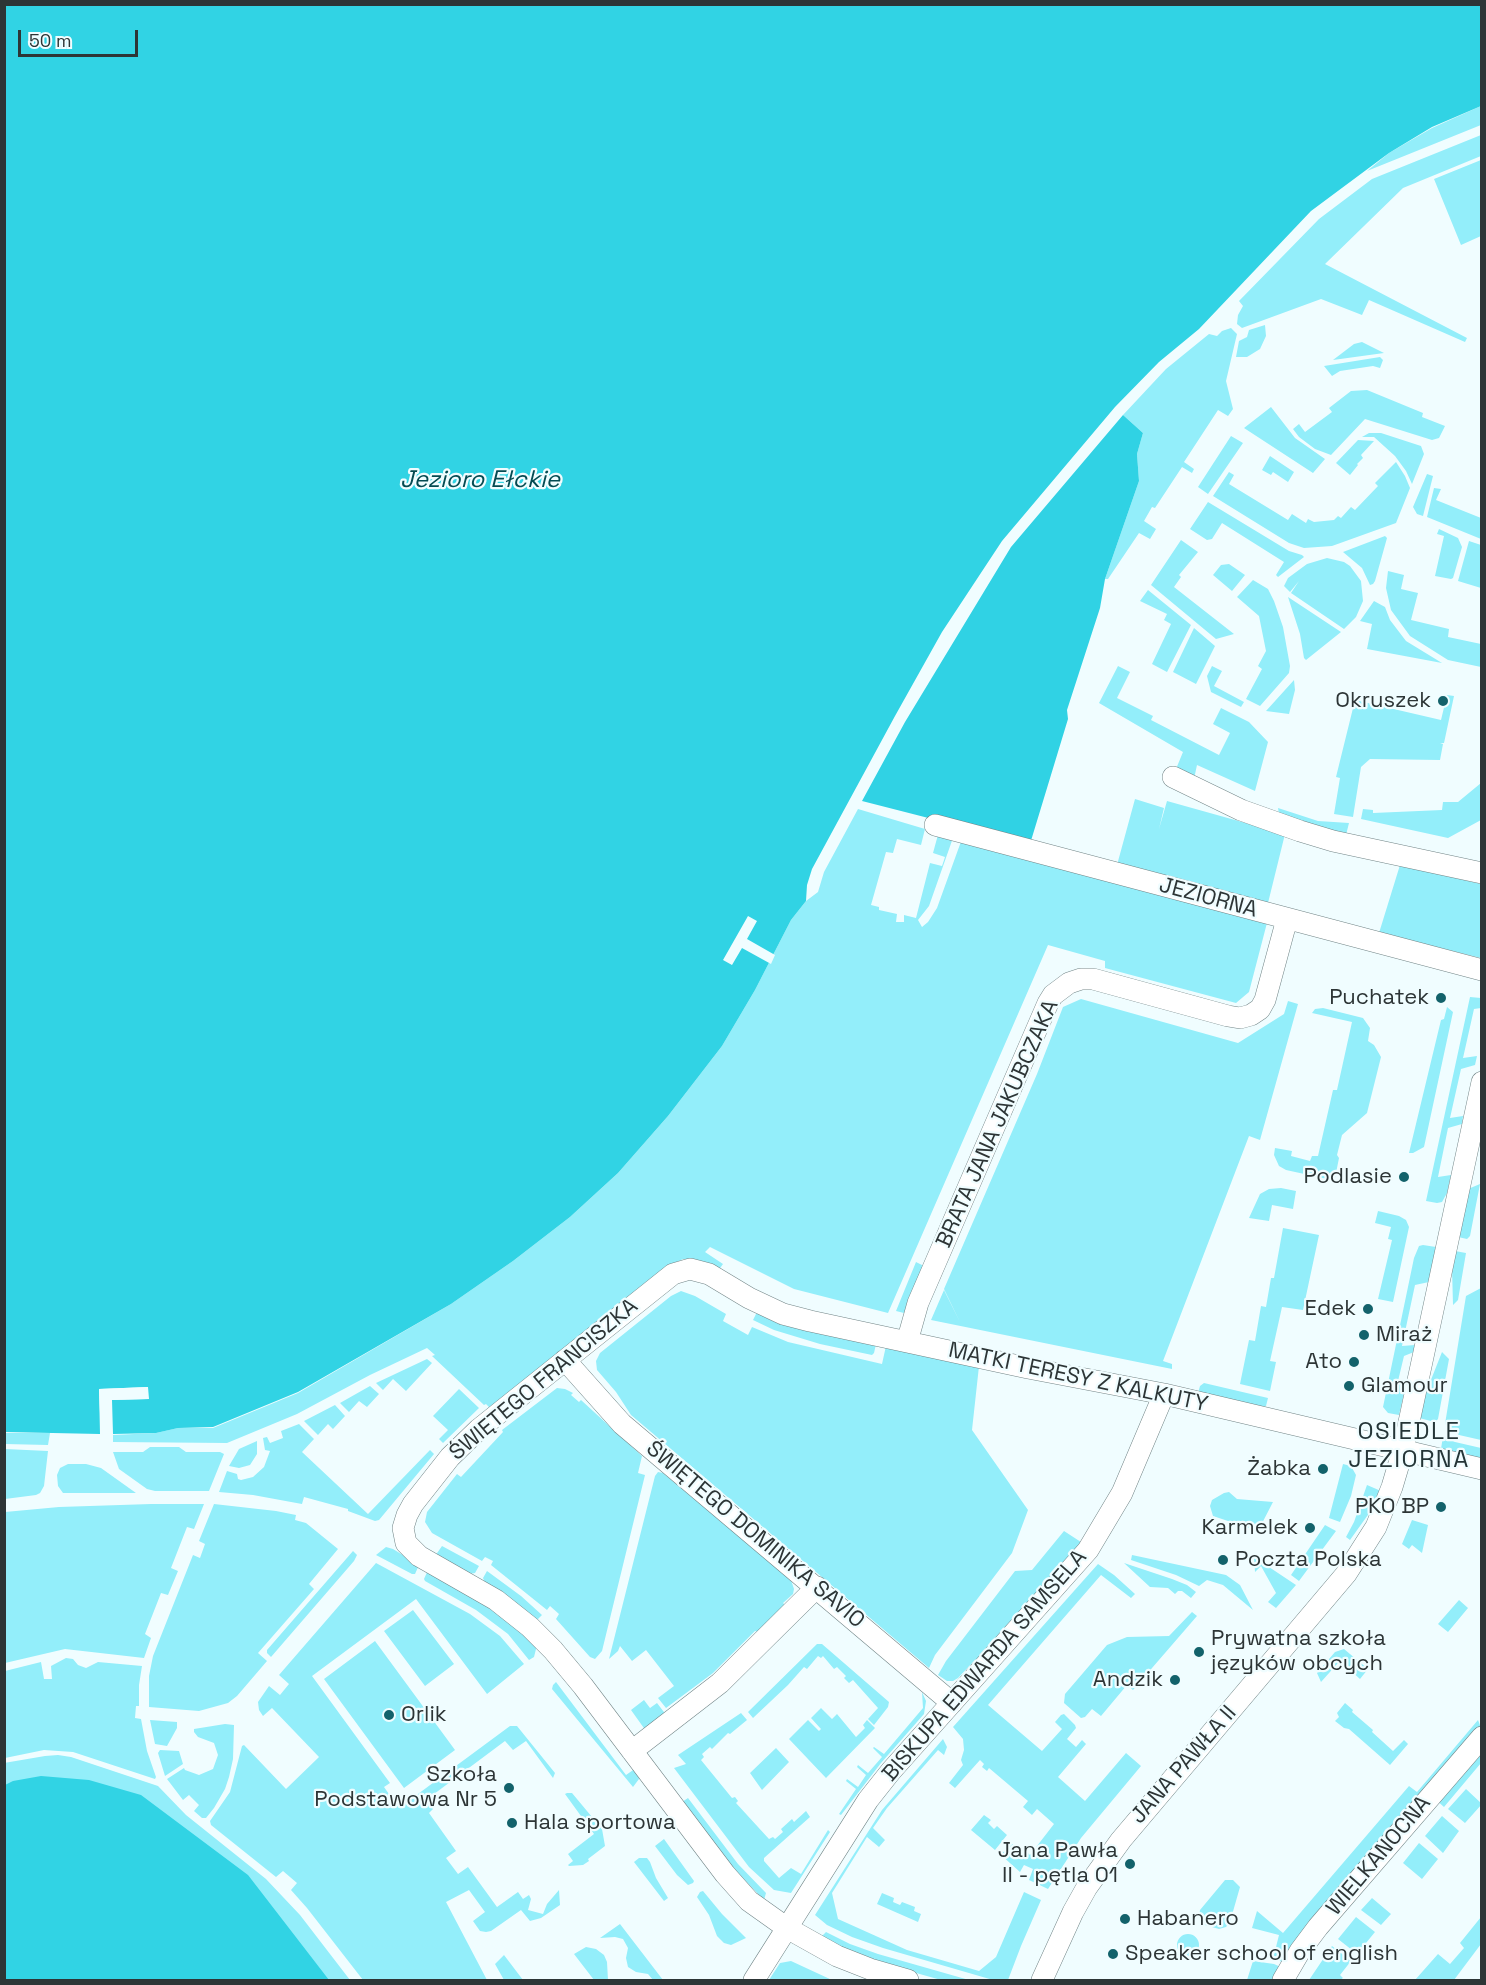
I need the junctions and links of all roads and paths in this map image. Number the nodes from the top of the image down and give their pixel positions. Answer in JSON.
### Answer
{"nodes":[{"id":1,"x":1173,"y":777,"type":"dead end"},
{"id":2,"x":935,"y":825,"type":"dead end"},
{"id":3,"x":1482,"y":873,"type":"edge"},
{"id":4,"x":1287,"y":919,"type":"junction"},
{"id":5,"x":1482,"y":970,"type":"edge"},
{"id":6,"x":1480,"y":1096,"type":"edge"},
{"id":7,"x":683,"y":1270,"type":"joint"},
{"id":8,"x":907,"y":1342,"type":"junction"},
{"id":9,"x":565,"y":1360,"type":"junction"},
{"id":10,"x":1164,"y":1394,"type":"junction"},
{"id":11,"x":1403,"y":1450,"type":"junction"},
{"id":12,"x":1482,"y":1469,"type":"edge"},
{"id":13,"x":817,"y":1587,"type":"junction"},
{"id":14,"x":952,"y":1703,"type":"junction"},
{"id":15,"x":1482,"y":1737,"type":"edge"},
{"id":16,"x":632,"y":1751,"type":"junction"},
{"id":17,"x":787,"y":1928,"type":"junction"},
{"id":18,"x":754,"y":1980,"type":"edge"},
{"id":19,"x":908,"y":1980,"type":"edge"},
{"id":20,"x":1042,"y":1980,"type":"edge"},
{"id":21,"x":1283,"y":1980,"type":"edge"}],
"edges":[{"from":1,"to":3,"type":"street"},
{"from":2,"to":4,"type":"street","name":"JEZIORNA"},
{"from":4,"to":5,"type":"street","name":"JEZIORNA"},
{"from":4,"to":8,"type":"street","name":"BRATA JANA JAKUBCZAKA"},
{"from":6,"to":11,"type":"street","name":"JANA PAWŁA II"},
{"from":7,"to":8,"type":"street","name":"MATKI TERESY Z KALKUTY"},
{"from":7,"to":9,"type":"street","name":"ŚWIĘTEGO FRANCISZKA"},
{"from":8,"to":10,"type":"street","name":"MATKI TERESY Z KALKUTY"},
{"from":9,"to":13,"type":"street","name":"ŚWIĘTEGO DOMINIKA SAVIO"},
{"from":9,"to":16,"type":"street","name":"ŚWIĘTEGO FRANCISZKA"},
{"from":10,"to":11,"type":"street","name":"MATKI TERESY Z KALKUTY"},
{"from":10,"to":14,"type":"street","name":"BISKUPA EDWARDA SAMSELA"},
{"from":11,"to":12,"type":"street","name":"MATKI TERESY Z KALKUTY"},
{"from":11,"to":20,"type":"street","name":"JANA PAWŁA II"},
{"from":13,"to":14,"type":"street","name":"ŚWIĘTEGO DOMINIKA SAVIO"},
{"from":13,"to":16,"type":"street"},
{"from":14,"to":17,"type":"street","name":"BISKUPA EDWARDA SAMSELA"},
{"from":15,"to":21,"type":"street","name":"WIELKANOCNA"},
{"from":16,"to":17,"type":"street"},
{"from":17,"to":18,"type":"street","name":"BISKUPA EDWARDA SAMSELA"},
{"from":17,"to":19,"type":"street"}]}
